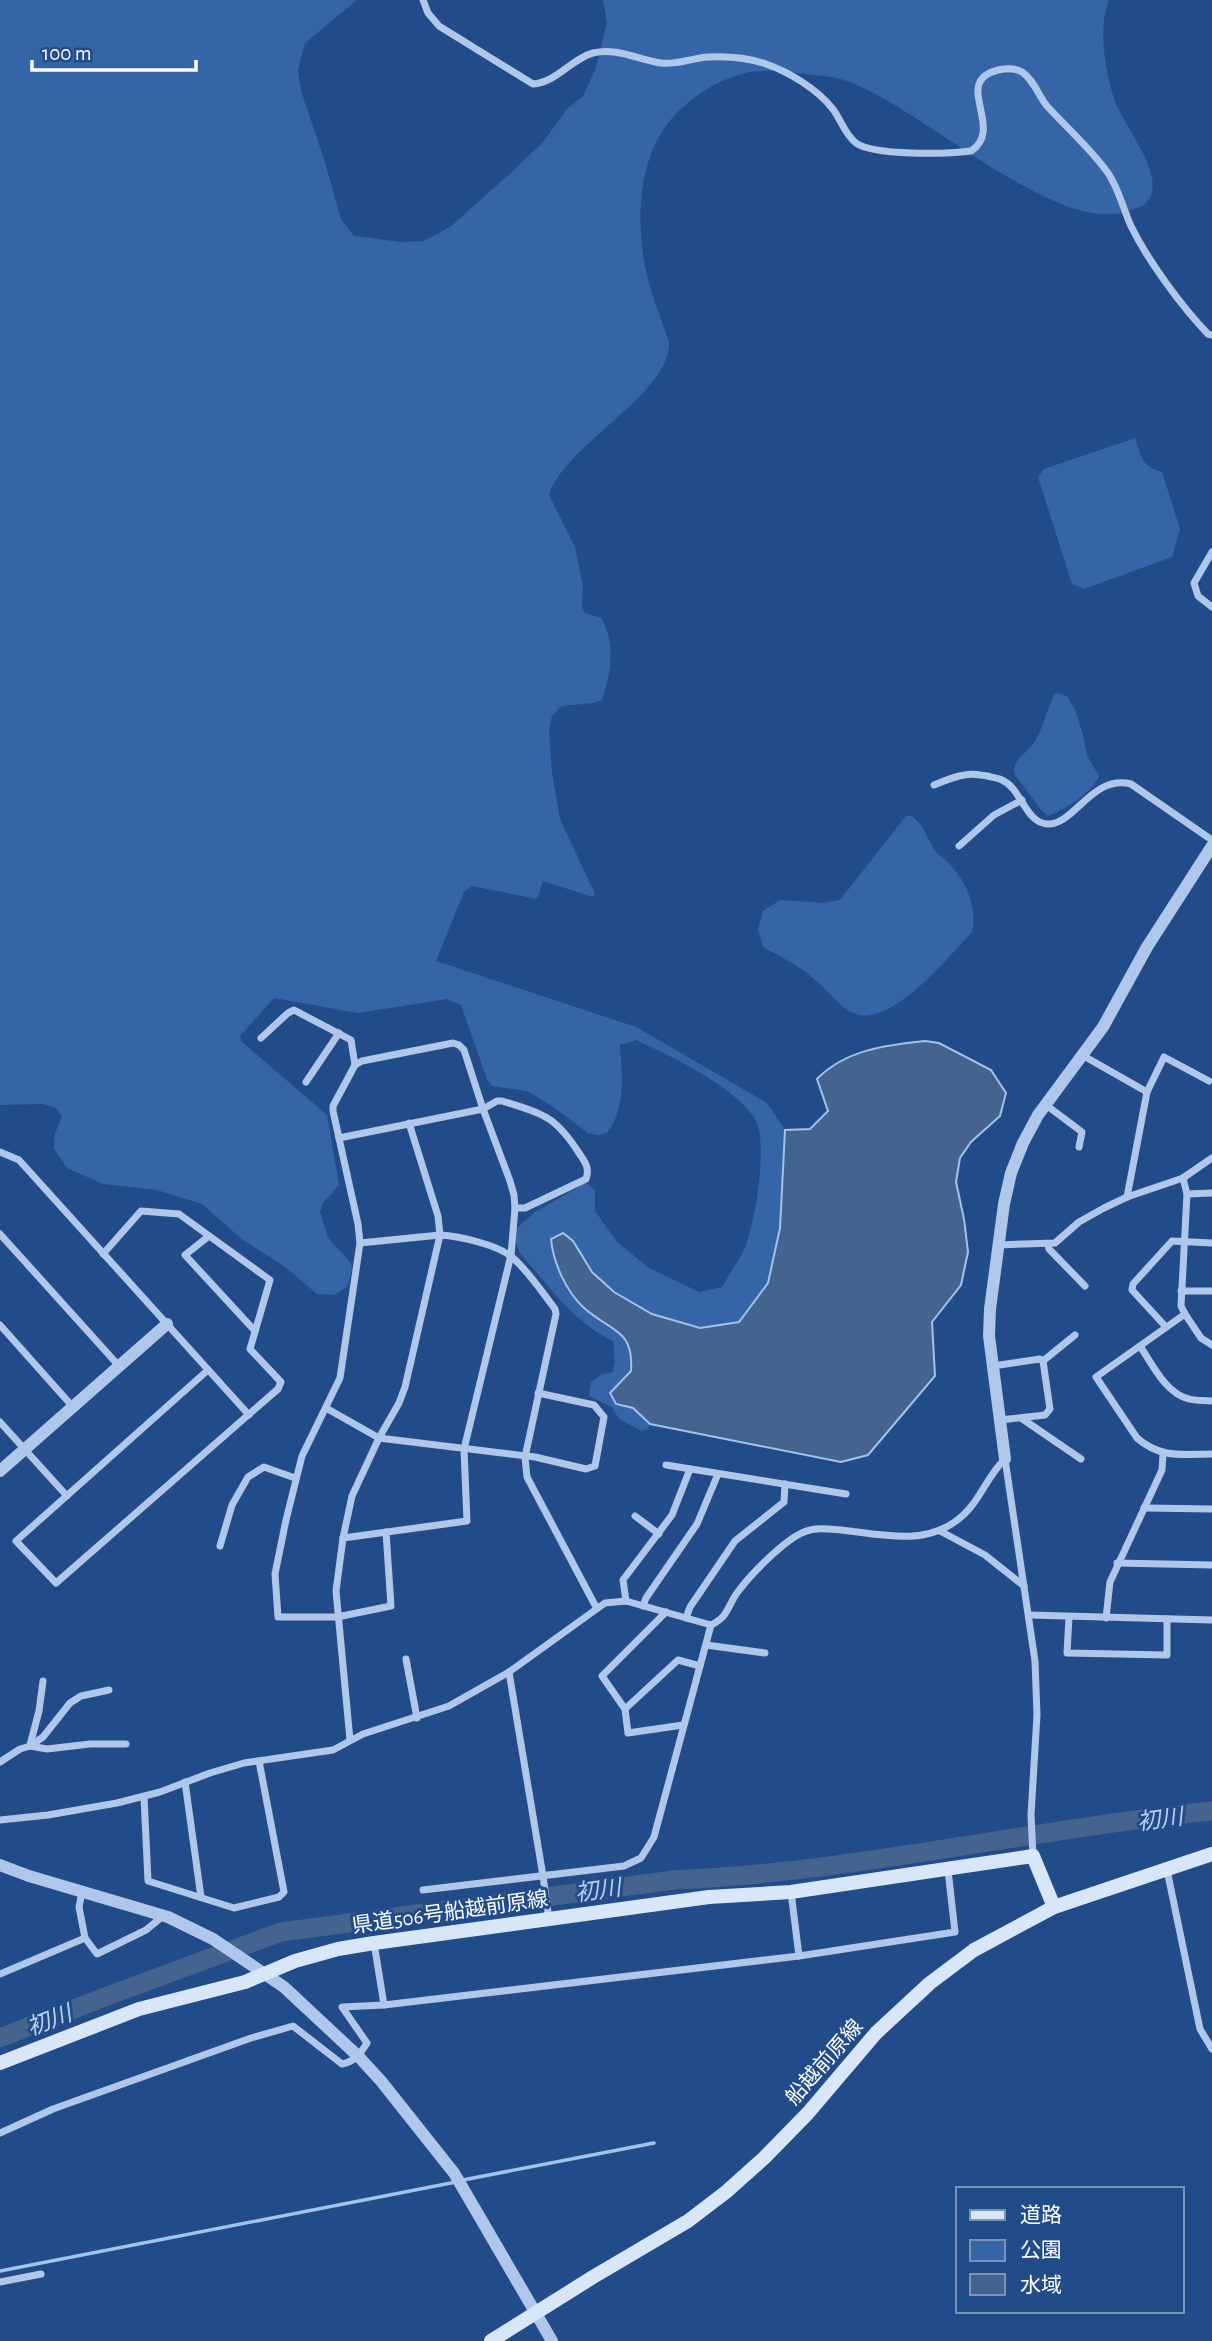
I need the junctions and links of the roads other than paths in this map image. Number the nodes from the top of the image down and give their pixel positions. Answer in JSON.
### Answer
{"nodes":[{"id":1,"x":423,"y":0,"type":"edge"},
{"id":2,"x":1212,"y":335,"type":"edge"},
{"id":3,"x":1212,"y":552,"type":"edge"},
{"id":4,"x":1212,"y":607,"type":"edge"},
{"id":5,"x":934,"y":785,"type":"dead end"},
{"id":6,"x":1022,"y":800,"type":"junction"},
{"id":7,"x":1212,"y":840,"type":"edge"},
{"id":8,"x":959,"y":846,"type":"dead end"},
{"id":9,"x":1212,"y":846,"type":"edge"},
{"id":10,"x":339,"y":1033,"type":"junction"},
{"id":11,"x":261,"y":1038,"type":"dead end"},
{"id":12,"x":1082,"y":1055,"type":"junction"},
{"id":13,"x":355,"y":1065,"type":"junction"},
{"id":14,"x":1209,"y":1081,"type":"dead end"},
{"id":15,"x":306,"y":1082,"type":"dead end"},
{"id":16,"x":1147,"y":1092,"type":"junction"},
{"id":17,"x":1046,"y":1105,"type":"junction"},
{"id":18,"x":484,"y":1108,"type":"junction"},
{"id":19,"x":409,"y":1123,"type":"junction"},
{"id":20,"x":339,"y":1138,"type":"junction"},
{"id":21,"x":1079,"y":1147,"type":"dead end"},
{"id":22,"x":0,"y":1152,"type":"edge"},
{"id":23,"x":1212,"y":1158,"type":"edge"},
{"id":24,"x":1183,"y":1178,"type":"junction"},
{"id":25,"x":1187,"y":1194,"type":"junction"},
{"id":26,"x":1212,"y":1194,"type":"edge"},
{"id":27,"x":1127,"y":1197,"type":"junction"},
{"id":28,"x":515,"y":1208,"type":"junction"},
{"id":29,"x":0,"y":1234,"type":"edge"},
{"id":30,"x":440,"y":1235,"type":"junction"},
{"id":31,"x":209,"y":1236,"type":"junction"},
{"id":32,"x":1212,"y":1242,"type":"edge"},
{"id":33,"x":360,"y":1243,"type":"junction"},
{"id":34,"x":1184,"y":1243,"type":"junction"},
{"id":35,"x":1048,"y":1244,"type":"junction"},
{"id":36,"x":998,"y":1245,"type":"junction"},
{"id":37,"x":103,"y":1254,"type":"junction"},
{"id":38,"x":511,"y":1255,"type":"junction"},
{"id":39,"x":1085,"y":1286,"type":"dead end"},
{"id":40,"x":1181,"y":1291,"type":"junction"},
{"id":41,"x":1212,"y":1291,"type":"edge"},
{"id":42,"x":1185,"y":1314,"type":"junction"},
{"id":43,"x":166,"y":1324,"type":"junction"},
{"id":44,"x":0,"y":1325,"type":"edge"},
{"id":45,"x":1166,"y":1327,"type":"junction"},
{"id":46,"x":255,"y":1331,"type":"junction"},
{"id":47,"x":1075,"y":1335,"type":"dead end"},
{"id":48,"x":1212,"y":1345,"type":"edge"},
{"id":49,"x":1140,"y":1346,"type":"junction"},
{"id":50,"x":1043,"y":1362,"type":"junction"},
{"id":51,"x":119,"y":1366,"type":"junction"},
{"id":52,"x":993,"y":1366,"type":"junction"},
{"id":53,"x":208,"y":1370,"type":"junction"},
{"id":54,"x":538,"y":1392,"type":"junction"},
{"id":55,"x":1212,"y":1401,"type":"edge"},
{"id":56,"x":73,"y":1407,"type":"junction"},
{"id":57,"x":326,"y":1408,"type":"junction"},
{"id":58,"x":249,"y":1415,"type":"junction"},
{"id":59,"x":1020,"y":1418,"type":"junction"},
{"id":60,"x":1000,"y":1420,"type":"junction"},
{"id":61,"x":0,"y":1422,"type":"edge"},
{"id":62,"x":379,"y":1438,"type":"junction"},
{"id":63,"x":464,"y":1449,"type":"junction"},
{"id":64,"x":24,"y":1450,"type":"junction"},
{"id":65,"x":1163,"y":1454,"type":"junction"},
{"id":66,"x":1212,"y":1454,"type":"edge"},
{"id":67,"x":525,"y":1457,"type":"junction"},
{"id":68,"x":1005,"y":1459,"type":"junction"},
{"id":69,"x":1081,"y":1459,"type":"dead end"},
{"id":70,"x":666,"y":1465,"type":"dead end"},
{"id":71,"x":690,"y":1469,"type":"junction"},
{"id":72,"x":0,"y":1471,"type":"edge"},
{"id":73,"x":718,"y":1474,"type":"junction"},
{"id":74,"x":295,"y":1478,"type":"junction"},
{"id":75,"x":785,"y":1484,"type":"junction"},
{"id":76,"x":846,"y":1494,"type":"dead end"},
{"id":77,"x":67,"y":1496,"type":"junction"},
{"id":78,"x":1144,"y":1508,"type":"junction"},
{"id":79,"x":1212,"y":1509,"type":"edge"},
{"id":80,"x":635,"y":1516,"type":"dead end"},
{"id":81,"x":940,"y":1531,"type":"junction"},
{"id":82,"x":386,"y":1532,"type":"junction"},
{"id":83,"x":659,"y":1534,"type":"junction"},
{"id":84,"x":343,"y":1538,"type":"junction"},
{"id":85,"x":220,"y":1546,"type":"dead end"},
{"id":86,"x":1117,"y":1563,"type":"junction"},
{"id":87,"x":1212,"y":1564,"type":"edge"},
{"id":88,"x":1025,"y":1586,"type":"junction"},
{"id":89,"x":626,"y":1601,"type":"junction"},
{"id":90,"x":643,"y":1606,"type":"junction"},
{"id":91,"x":596,"y":1608,"type":"junction"},
{"id":92,"x":666,"y":1612,"type":"junction"},
{"id":93,"x":1029,"y":1615,"type":"junction"},
{"id":94,"x":337,"y":1617,"type":"junction"},
{"id":95,"x":1069,"y":1617,"type":"junction"},
{"id":96,"x":686,"y":1618,"type":"junction"},
{"id":97,"x":1106,"y":1618,"type":"junction"},
{"id":98,"x":1167,"y":1619,"type":"junction"},
{"id":99,"x":1212,"y":1620,"type":"edge"},
{"id":100,"x":711,"y":1625,"type":"junction"},
{"id":101,"x":706,"y":1644,"type":"junction"},
{"id":102,"x":765,"y":1653,"type":"dead end"},
{"id":103,"x":406,"y":1659,"type":"dead end"},
{"id":104,"x":700,"y":1666,"type":"junction"},
{"id":105,"x":509,"y":1672,"type":"junction"},
{"id":106,"x":43,"y":1681,"type":"dead end"},
{"id":107,"x":109,"y":1690,"type":"dead end"},
{"id":108,"x":625,"y":1709,"type":"junction"},
{"id":109,"x":417,"y":1718,"type":"junction"},
{"id":110,"x":683,"y":1725,"type":"junction"},
{"id":111,"x":350,"y":1740,"type":"junction"},
{"id":112,"x":126,"y":1744,"type":"dead end"},
{"id":113,"x":30,"y":1746,"type":"junction"},
{"id":114,"x":259,"y":1761,"type":"junction"},
{"id":115,"x":0,"y":1762,"type":"edge"},
{"id":116,"x":185,"y":1782,"type":"junction"},
{"id":117,"x":144,"y":1797,"type":"junction"},
{"id":118,"x":0,"y":1820,"type":"edge"},
{"id":119,"x":1212,"y":1854,"type":"edge"},
{"id":120,"x":1034,"y":1856,"type":"junction"},
{"id":121,"x":0,"y":1865,"type":"edge"},
{"id":122,"x":1167,"y":1869,"type":"junction"},
{"id":123,"x":948,"y":1870,"type":"junction"},
{"id":124,"x":544,"y":1878,"type":"junction"},
{"id":125,"x":423,"y":1891,"type":"dead end"},
{"id":126,"x":82,"y":1892,"type":"junction"},
{"id":127,"x":791,"y":1892,"type":"junction"},
{"id":128,"x":201,"y":1897,"type":"junction"},
{"id":129,"x":1054,"y":1907,"type":"junction"},
{"id":130,"x":166,"y":1916,"type":"junction"},
{"id":131,"x":546,"y":1916,"type":"junction"},
{"id":132,"x":85,"y":1938,"type":"junction"},
{"id":133,"x":374,"y":1944,"type":"junction"},
{"id":134,"x":799,"y":1956,"type":"junction"},
{"id":135,"x":258,"y":1969,"type":"junction"},
{"id":136,"x":0,"y":1974,"type":"edge"},
{"id":137,"x":384,"y":2004,"type":"junction"},
{"id":138,"x":1212,"y":2049,"type":"edge"},
{"id":139,"x":359,"y":2057,"type":"junction"},
{"id":140,"x":0,"y":2063,"type":"edge"},
{"id":141,"x":0,"y":2133,"type":"edge"},
{"id":142,"x":41,"y":2274,"type":"dead end"},
{"id":143,"x":0,"y":2282,"type":"edge"},
{"id":144,"x":536,"y":2313,"type":"junction"},
{"id":145,"x":491,"y":2341,"type":"edge"},
{"id":146,"x":552,"y":2341,"type":"edge"}],
"edges":[{"from":1,"to":2,"type":"street"},
{"from":3,"to":4,"type":"street"},
{"from":5,"to":6,"type":"street"},
{"from":6,"to":7,"type":"street"},
{"from":6,"to":8,"type":"street"},
{"from":9,"to":12,"type":"street"},
{"from":10,"to":11,"type":"street"},
{"from":10,"to":13,"type":"street"},
{"from":10,"to":15,"type":"street"},
{"from":12,"to":16,"type":"street"},
{"from":12,"to":17,"type":"street"},
{"from":13,"to":18,"type":"street"},
{"from":13,"to":20,"type":"street"},
{"from":14,"to":16,"type":"street"},
{"from":16,"to":27,"type":"street"},
{"from":17,"to":21,"type":"street"},
{"from":17,"to":36,"type":"street"},
{"from":18,"to":19,"type":"street"},
{"from":18,"to":28,"type":"street"},
{"from":18,"to":28,"type":"street"},
{"from":19,"to":20,"type":"street"},
{"from":19,"to":30,"type":"street"},
{"from":20,"to":33,"type":"street"},
{"from":22,"to":37,"type":"street"},
{"from":23,"to":24,"type":"street"},
{"from":24,"to":25,"type":"street"},
{"from":24,"to":27,"type":"street"},
{"from":25,"to":26,"type":"street"},
{"from":25,"to":34,"type":"street"},
{"from":27,"to":35,"type":"street"},
{"from":28,"to":38,"type":"street"},
{"from":29,"to":51,"type":"street"},
{"from":30,"to":33,"type":"street"},
{"from":30,"to":38,"type":"street"},
{"from":30,"to":62,"type":"street"},
{"from":31,"to":37,"type":"street"},
{"from":31,"to":46,"type":"street"},
{"from":31,"to":46,"type":"street"},
{"from":32,"to":34,"type":"street"},
{"from":33,"to":57,"type":"street"},
{"from":34,"to":40,"type":"street"},
{"from":34,"to":45,"type":"street"},
{"from":35,"to":36,"type":"street"},
{"from":35,"to":39,"type":"street"},
{"from":36,"to":52,"type":"street"},
{"from":37,"to":43,"type":"street"},
{"from":38,"to":54,"type":"street"},
{"from":38,"to":63,"type":"street"},
{"from":40,"to":41,"type":"street"},
{"from":40,"to":42,"type":"street"},
{"from":42,"to":45,"type":"street"},
{"from":42,"to":48,"type":"street"},
{"from":43,"to":51,"type":"street"},
{"from":43,"to":53,"type":"street"},
{"from":44,"to":56,"type":"street"},
{"from":45,"to":49,"type":"street"},
{"from":46,"to":58,"type":"street"},
{"from":47,"to":50,"type":"street"},
{"from":49,"to":55,"type":"street"},
{"from":49,"to":65,"type":"street"},
{"from":50,"to":52,"type":"street"},
{"from":50,"to":59,"type":"street"},
{"from":51,"to":56,"type":"street"},
{"from":52,"to":60,"type":"street"},
{"from":53,"to":58,"type":"street"},
{"from":53,"to":77,"type":"street"},
{"from":54,"to":67,"type":"street"},
{"from":54,"to":67,"type":"street"},
{"from":56,"to":64,"type":"street"},
{"from":57,"to":62,"type":"street"},
{"from":57,"to":74,"type":"street"},
{"from":58,"to":77,"type":"street"},
{"from":59,"to":60,"type":"street"},
{"from":59,"to":69,"type":"street"},
{"from":60,"to":68,"type":"street"},
{"from":61,"to":64,"type":"street"},
{"from":62,"to":63,"type":"street"},
{"from":62,"to":84,"type":"street"},
{"from":63,"to":67,"type":"street"},
{"from":63,"to":82,"type":"street"},
{"from":64,"to":72,"type":"street"},
{"from":64,"to":77,"type":"street"},
{"from":65,"to":66,"type":"street"},
{"from":65,"to":78,"type":"street"},
{"from":67,"to":91,"type":"street"},
{"from":68,"to":81,"type":"street"},
{"from":68,"to":88,"type":"street"},
{"from":70,"to":71,"type":"street"},
{"from":71,"to":73,"type":"street"},
{"from":71,"to":83,"type":"street"},
{"from":73,"to":75,"type":"street"},
{"from":73,"to":90,"type":"street"},
{"from":74,"to":85,"type":"street"},
{"from":74,"to":94,"type":"street"},
{"from":75,"to":76,"type":"street"},
{"from":75,"to":96,"type":"street"},
{"from":78,"to":79,"type":"street"},
{"from":78,"to":86,"type":"street"},
{"from":80,"to":83,"type":"street"},
{"from":81,"to":88,"type":"street"},
{"from":81,"to":100,"type":"street"},
{"from":82,"to":84,"type":"street"},
{"from":82,"to":94,"type":"street"},
{"from":83,"to":89,"type":"street"},
{"from":84,"to":94,"type":"street"},
{"from":86,"to":87,"type":"street"},
{"from":86,"to":97,"type":"street"},
{"from":88,"to":93,"type":"street"},
{"from":89,"to":90,"type":"street"},
{"from":89,"to":91,"type":"street"},
{"from":90,"to":92,"type":"street"},
{"from":91,"to":105,"type":"street"},
{"from":92,"to":96,"type":"street"},
{"from":92,"to":108,"type":"street"},
{"from":93,"to":95,"type":"street"},
{"from":93,"to":120,"type":"street"},
{"from":94,"to":111,"type":"street"},
{"from":95,"to":97,"type":"street"},
{"from":95,"to":98,"type":"street"},
{"from":96,"to":100,"type":"street"},
{"from":97,"to":98,"type":"street"},
{"from":98,"to":99,"type":"street"},
{"from":100,"to":101,"type":"street"},
{"from":101,"to":102,"type":"street"},
{"from":101,"to":104,"type":"street"},
{"from":103,"to":109,"type":"street"},
{"from":104,"to":108,"type":"street"},
{"from":104,"to":110,"type":"street"},
{"from":105,"to":109,"type":"street"},
{"from":105,"to":124,"type":"street"},
{"from":106,"to":113,"type":"street"},
{"from":107,"to":113,"type":"street"},
{"from":108,"to":110,"type":"street"},
{"from":109,"to":111,"type":"street"},
{"from":110,"to":124,"type":"street"},
{"from":111,"to":114,"type":"street"},
{"from":112,"to":113,"type":"street"},
{"from":113,"to":115,"type":"street"},
{"from":114,"to":116,"type":"street"},
{"from":114,"to":128,"type":"street"},
{"from":116,"to":117,"type":"street"},
{"from":116,"to":128,"type":"street"},
{"from":117,"to":118,"type":"street"},
{"from":117,"to":128,"type":"street"},
{"from":119,"to":122,"type":"main road","name":"船越前原線"},
{"from":120,"to":123,"type":"main road","name":"県道506号船越前原線"},
{"from":120,"to":129,"type":"main road"},
{"from":121,"to":126,"type":"street"},
{"from":122,"to":129,"type":"main road","name":"船越前原線"},
{"from":122,"to":138,"type":"street"},
{"from":123,"to":127,"type":"main road","name":"県道506号船越前原線"},
{"from":123,"to":134,"type":"street"},
{"from":124,"to":125,"type":"street"},
{"from":124,"to":131,"type":"street"},
{"from":126,"to":130,"type":"street"},
{"from":126,"to":132,"type":"street"},
{"from":127,"to":131,"type":"main road","name":"県道506号船越前原線"},
{"from":127,"to":134,"type":"street"},
{"from":129,"to":144,"type":"main road","name":"船越前原線"},
{"from":130,"to":132,"type":"street"},
{"from":130,"to":135,"type":"street"},
{"from":131,"to":133,"type":"main road","name":"県道506号船越前原線"},
{"from":132,"to":136,"type":"street"},
{"from":133,"to":135,"type":"main road","name":"県道506号船越前原線"},
{"from":133,"to":137,"type":"street"},
{"from":134,"to":137,"type":"street"},
{"from":135,"to":139,"type":"street"},
{"from":135,"to":140,"type":"main road","name":"県道506号船越前原線"},
{"from":137,"to":139,"type":"street"},
{"from":139,"to":141,"type":"street"},
{"from":139,"to":144,"type":"street"},
{"from":142,"to":143,"type":"street"},
{"from":144,"to":145,"type":"main road","name":"船越前原線"},
{"from":144,"to":146,"type":"street"}]}
